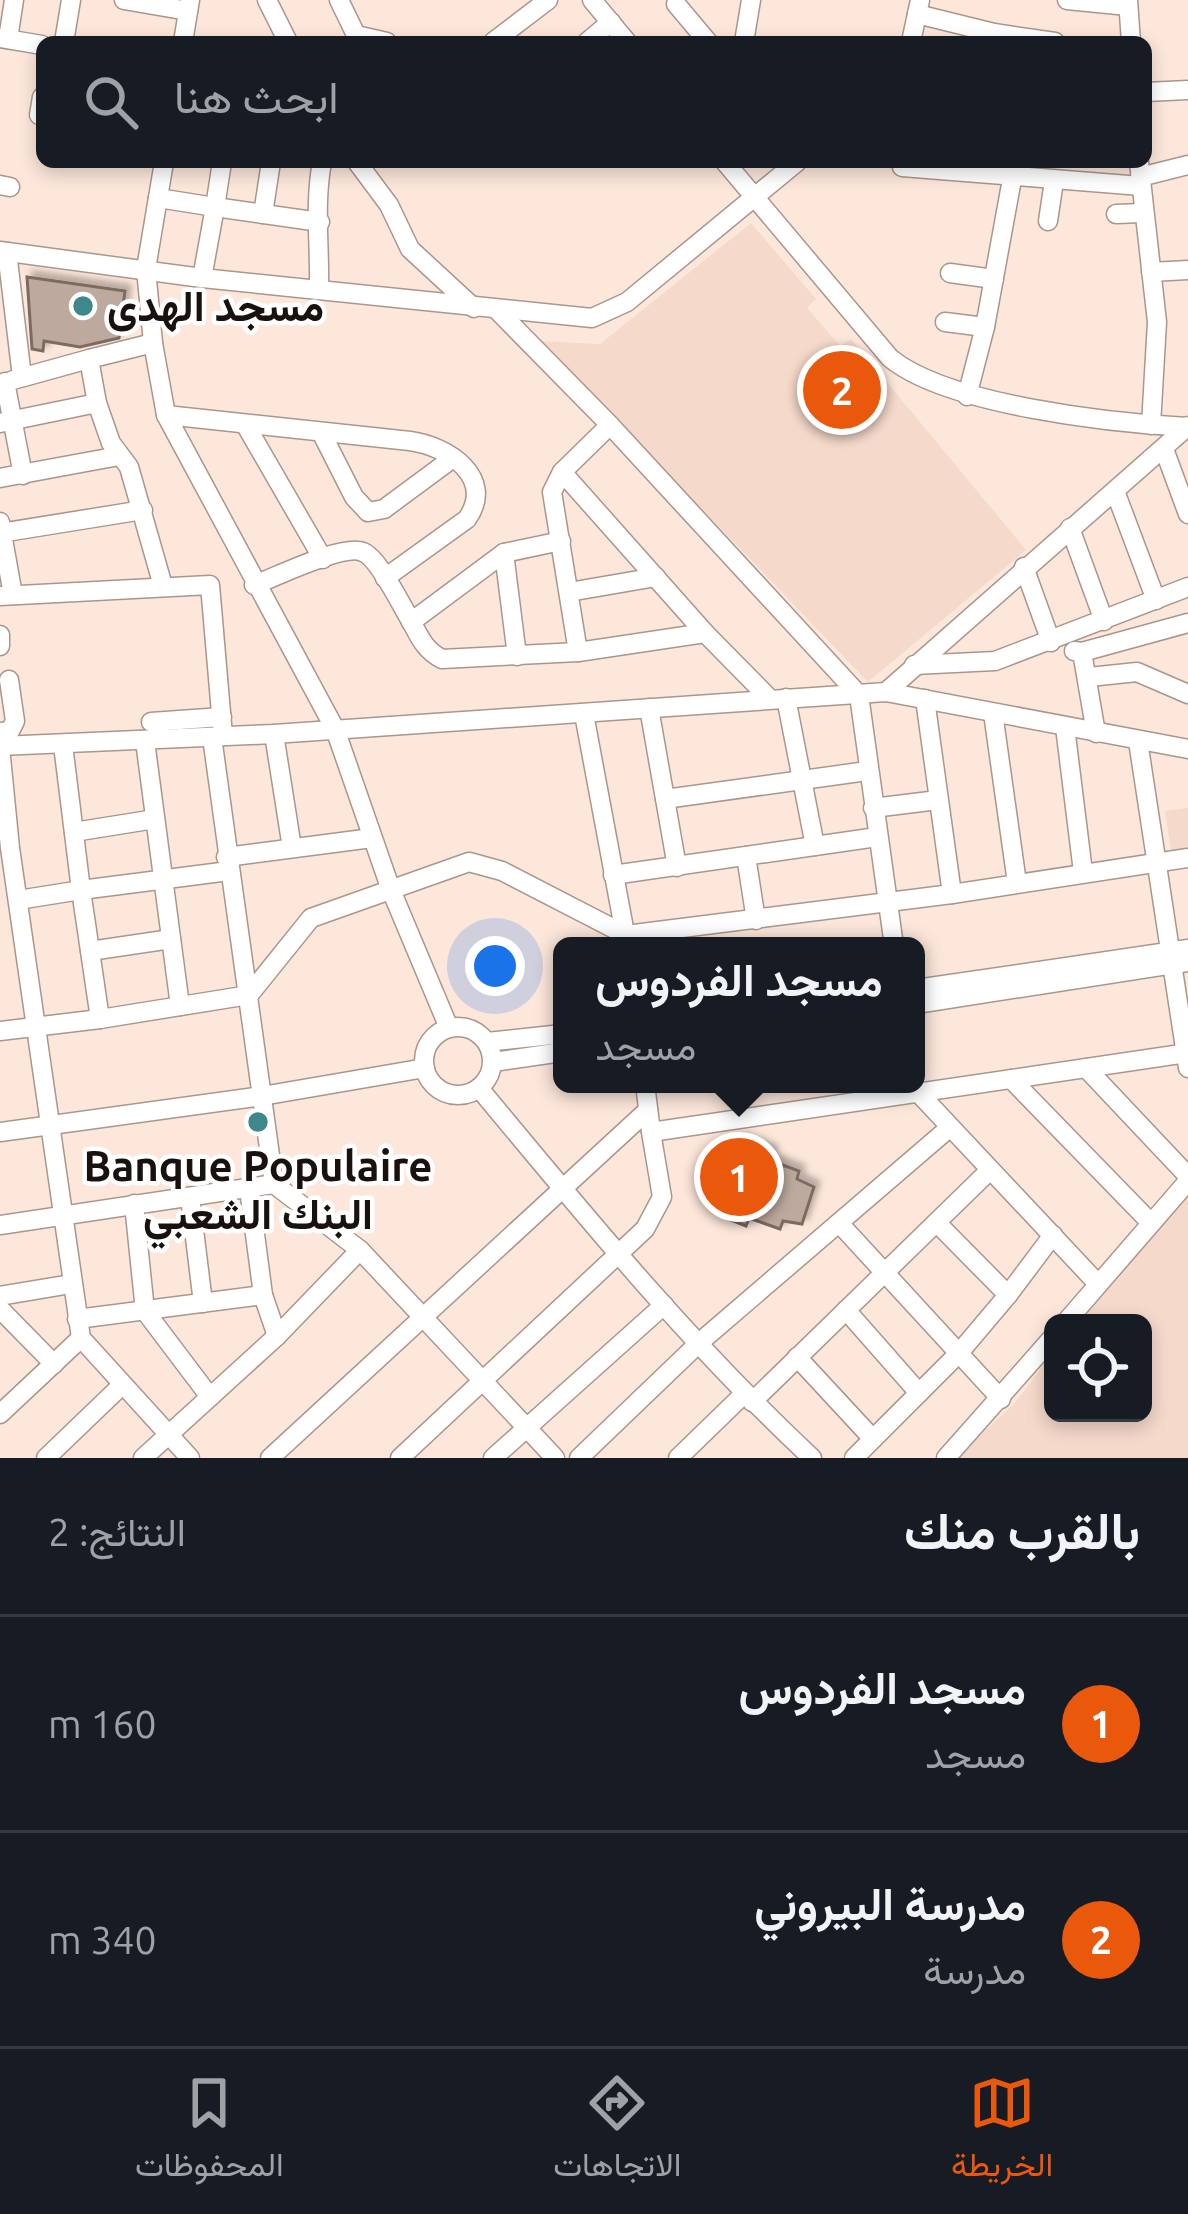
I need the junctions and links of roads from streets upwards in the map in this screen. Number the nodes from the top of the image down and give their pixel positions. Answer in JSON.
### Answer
{"nodes":[{"id":1,"x":14,"y":0,"type":"edge"},
{"id":2,"x":70,"y":0,"type":"edge"},
{"id":3,"x":124,"y":0,"type":"edge"},
{"id":4,"x":268,"y":0,"type":"edge"},
{"id":5,"x":364,"y":0,"type":"edge"},
{"id":6,"x":548,"y":0,"type":"edge"},
{"id":7,"x":592,"y":0,"type":"edge"},
{"id":8,"x":751,"y":0,"type":"edge"},
{"id":9,"x":1067,"y":0,"type":"edge"},
{"id":10,"x":1128,"y":3,"type":"edge"},
{"id":11,"x":676,"y":4,"type":"dead end"},
{"id":12,"x":342,"y":5,"type":"edge"},
{"id":13,"x":189,"y":6,"type":"edge"},
{"id":14,"x":918,"y":7,"type":"edge"},
{"id":15,"x":610,"y":22,"type":"junction"},
{"id":16,"x":65,"y":36,"type":"edge"},
{"id":17,"x":184,"y":36,"type":"edge"},
{"id":18,"x":285,"y":36,"type":"edge"},
{"id":19,"x":355,"y":36,"type":"edge"},
{"id":20,"x":502,"y":36,"type":"edge"},
{"id":21,"x":594,"y":36,"type":"edge"},
{"id":22,"x":622,"y":36,"type":"edge"},
{"id":23,"x":703,"y":36,"type":"edge"},
{"id":24,"x":745,"y":36,"type":"edge"},
{"id":25,"x":1017,"y":36,"type":"edge"},
{"id":26,"x":1131,"y":36,"type":"edge"},
{"id":27,"x":4,"y":38,"type":"edge"},
{"id":28,"x":36,"y":44,"type":"edge"},
{"id":29,"x":1188,"y":90,"type":"edge"},
{"id":30,"x":1152,"y":92,"type":"edge"},
{"id":31,"x":1188,"y":165,"type":"edge"},
{"id":32,"x":163,"y":168,"type":"edge"},
{"id":33,"x":221,"y":168,"type":"edge"},
{"id":34,"x":270,"y":168,"type":"edge"},
{"id":35,"x":321,"y":168,"type":"edge"},
{"id":36,"x":361,"y":168,"type":"edge"},
{"id":37,"x":730,"y":168,"type":"edge"},
{"id":38,"x":789,"y":168,"type":"edge"},
{"id":39,"x":922,"y":168,"type":"edge"},
{"id":40,"x":1084,"y":168,"type":"edge"},
{"id":41,"x":1000,"y":172,"type":"edge"},
{"id":42,"x":1140,"y":175,"type":"edge"},
{"id":43,"x":1054,"y":181,"type":"junction"},
{"id":44,"x":1084,"y":184,"type":"junction"},
{"id":45,"x":754,"y":197,"type":"junction"},
{"id":46,"x":158,"y":198,"type":"junction"},
{"id":47,"x":215,"y":207,"type":"junction"},
{"id":48,"x":1142,"y":213,"type":"junction"},
{"id":49,"x":263,"y":214,"type":"junction"},
{"id":50,"x":1116,"y":214,"type":"dead end"},
{"id":51,"x":1048,"y":221,"type":"dead end"},
{"id":52,"x":320,"y":223,"type":"junction"},
{"id":53,"x":4,"y":251,"type":"edge"},
{"id":54,"x":146,"y":269,"type":"junction"},
{"id":55,"x":1188,"y":270,"type":"edge"},
{"id":56,"x":1150,"y":272,"type":"junction"},
{"id":57,"x":950,"y":273,"type":"dead end"},
{"id":58,"x":202,"y":278,"type":"junction"},
{"id":59,"x":994,"y":279,"type":"junction"},
{"id":60,"x":319,"y":289,"type":"junction"},
{"id":61,"x":474,"y":308,"type":"junction"},
{"id":62,"x":498,"y":311,"type":"junction"},
{"id":63,"x":945,"y":322,"type":"dead end"},
{"id":64,"x":985,"y":327,"type":"junction"},
{"id":65,"x":153,"y":343,"type":"junction"},
{"id":66,"x":89,"y":358,"type":"junction"},
{"id":67,"x":9,"y":381,"type":"edge"},
{"id":68,"x":967,"y":396,"type":"junction"},
{"id":69,"x":97,"y":403,"type":"junction"},
{"id":70,"x":166,"y":415,"type":"junction"},
{"id":71,"x":7,"y":422,"type":"edge"},
{"id":72,"x":245,"y":424,"type":"junction"},
{"id":73,"x":610,"y":425,"type":"junction"},
{"id":74,"x":1151,"y":425,"type":"junction"},
{"id":75,"x":1188,"y":426,"type":"edge"},
{"id":76,"x":321,"y":432,"type":"junction"},
{"id":77,"x":1164,"y":448,"type":"junction"},
{"id":78,"x":119,"y":456,"type":"junction"},
{"id":79,"x":452,"y":458,"type":"junction"},
{"id":80,"x":562,"y":472,"type":"junction"},
{"id":81,"x":23,"y":475,"type":"junction"},
{"id":82,"x":0,"y":478,"type":"edge"},
{"id":83,"x":1115,"y":491,"type":"junction"},
{"id":84,"x":143,"y":510,"type":"junction"},
{"id":85,"x":1188,"y":514,"type":"edge"},
{"id":86,"x":0,"y":522,"type":"edge"},
{"id":87,"x":1070,"y":528,"type":"junction"},
{"id":88,"x":1,"y":533,"type":"edge"},
{"id":89,"x":561,"y":541,"type":"junction"},
{"id":90,"x":504,"y":554,"type":"junction"},
{"id":91,"x":323,"y":559,"type":"junction"},
{"id":92,"x":1024,"y":567,"type":"junction"},
{"id":93,"x":385,"y":578,"type":"junction"},
{"id":94,"x":656,"y":578,"type":"junction"},
{"id":95,"x":253,"y":582,"type":"junction"},
{"id":96,"x":210,"y":585,"type":"junction"},
{"id":97,"x":163,"y":586,"type":"junction"},
{"id":98,"x":569,"y":592,"type":"junction"},
{"id":99,"x":6,"y":596,"type":"edge"},
{"id":100,"x":1165,"y":596,"type":"edge"},
{"id":101,"x":411,"y":622,"type":"junction"},
{"id":102,"x":1104,"y":622,"type":"junction"},
{"id":103,"x":1185,"y":623,"type":"edge"},
{"id":104,"x":705,"y":633,"type":"junction"},
{"id":105,"x":1153,"y":633,"type":"junction"},
{"id":106,"x":0,"y":635,"type":"edge"},
{"id":107,"x":1058,"y":639,"type":"junction"},
{"id":108,"x":0,"y":646,"type":"edge"},
{"id":109,"x":578,"y":652,"type":"junction"},
{"id":110,"x":1082,"y":652,"type":"junction"},
{"id":111,"x":517,"y":656,"type":"junction"},
{"id":112,"x":914,"y":665,"type":"junction"},
{"id":113,"x":1137,"y":672,"type":"junction"},
{"id":114,"x":1090,"y":677,"type":"junction"},
{"id":115,"x":9,"y":680,"type":"dead end"},
{"id":116,"x":886,"y":692,"type":"junction"},
{"id":117,"x":1188,"y":694,"type":"edge"},
{"id":118,"x":859,"y":695,"type":"junction"},
{"id":119,"x":777,"y":698,"type":"junction"},
{"id":120,"x":925,"y":699,"type":"junction"},
{"id":121,"x":649,"y":708,"type":"junction"},
{"id":122,"x":993,"y":712,"type":"junction"},
{"id":123,"x":584,"y":714,"type":"junction"},
{"id":124,"x":1065,"y":728,"type":"junction"},
{"id":125,"x":335,"y":729,"type":"junction"},
{"id":126,"x":219,"y":730,"type":"junction"},
{"id":127,"x":148,"y":731,"type":"junction"},
{"id":128,"x":0,"y":732,"type":"edge"},
{"id":129,"x":1096,"y":733,"type":"junction"},
{"id":130,"x":274,"y":734,"type":"junction"},
{"id":131,"x":1138,"y":740,"type":"junction"},
{"id":132,"x":64,"y":745,"type":"junction"},
{"id":133,"x":0,"y":746,"type":"edge"},
{"id":134,"x":1188,"y":749,"type":"edge"},
{"id":135,"x":867,"y":771,"type":"junction"},
{"id":136,"x":803,"y":782,"type":"junction"},
{"id":137,"x":665,"y":799,"type":"junction"},
{"id":138,"x":938,"y":800,"type":"junction"},
{"id":139,"x":873,"y":808,"type":"junction"},
{"id":140,"x":155,"y":819,"type":"junction"},
{"id":141,"x":74,"y":832,"type":"junction"},
{"id":142,"x":877,"y":837,"type":"junction"},
{"id":143,"x":372,"y":838,"type":"junction"},
{"id":144,"x":815,"y":846,"type":"junction"},
{"id":145,"x":292,"y":848,"type":"junction"},
{"id":146,"x":5,"y":849,"type":"edge"},
{"id":147,"x":746,"y":856,"type":"junction"},
{"id":148,"x":1188,"y":858,"type":"edge"},
{"id":149,"x":1155,"y":862,"type":"junction"},
{"id":150,"x":228,"y":864,"type":"junction"},
{"id":151,"x":677,"y":867,"type":"junction"},
{"id":152,"x":1083,"y":872,"type":"junction"},
{"id":153,"x":614,"y":875,"type":"junction"},
{"id":154,"x":164,"y":880,"type":"junction"},
{"id":155,"x":1017,"y":883,"type":"junction"},
{"id":156,"x":81,"y":890,"type":"junction"},
{"id":157,"x":391,"y":890,"type":"junction"},
{"id":158,"x":952,"y":893,"type":"junction"},
{"id":159,"x":887,"y":902,"type":"junction"},
{"id":160,"x":12,"y":910,"type":"edge"},
{"id":161,"x":756,"y":920,"type":"junction"},
{"id":162,"x":622,"y":937,"type":"edge"},
{"id":163,"x":626,"y":937,"type":"edge"},
{"id":164,"x":646,"y":937,"type":"edge"},
{"id":165,"x":893,"y":937,"type":"edge"},
{"id":166,"x":171,"y":939,"type":"junction"},
{"id":167,"x":90,"y":951,"type":"junction"},
{"id":168,"x":1180,"y":957,"type":"edge"},
{"id":169,"x":925,"y":988,"type":"edge"},
{"id":170,"x":249,"y":995,"type":"junction"},
{"id":171,"x":925,"y":1002,"type":"edge"},
{"id":172,"x":180,"y":1006,"type":"junction"},
{"id":173,"x":100,"y":1019,"type":"junction"},
{"id":174,"x":37,"y":1027,"type":"junction"},
{"id":175,"x":449,"y":1028,"type":"junction"},
{"id":176,"x":0,"y":1031,"type":"edge"},
{"id":177,"x":553,"y":1036,"type":"edge"},
{"id":178,"x":490,"y":1052,"type":"junction"},
{"id":179,"x":553,"y":1052,"type":"edge"},
{"id":180,"x":1186,"y":1059,"type":"edge"},
{"id":181,"x":425,"y":1063,"type":"junction"},
{"id":182,"x":1086,"y":1068,"type":"junction"},
{"id":183,"x":1011,"y":1079,"type":"junction"},
{"id":184,"x":925,"y":1087,"type":"edge"},
{"id":185,"x":479,"y":1088,"type":"junction"},
{"id":186,"x":260,"y":1090,"type":"junction"},
{"id":187,"x":646,"y":1093,"type":"edge"},
{"id":188,"x":883,"y":1093,"type":"edge"},
{"id":189,"x":917,"y":1093,"type":"edge"},
{"id":190,"x":648,"y":1110,"type":"junction"},
{"id":191,"x":52,"y":1119,"type":"junction"},
{"id":192,"x":0,"y":1120,"type":"edge"},
{"id":193,"x":948,"y":1129,"type":"junction"},
{"id":194,"x":0,"y":1132,"type":"edge"},
{"id":195,"x":651,"y":1132,"type":"junction"},
{"id":196,"x":989,"y":1171,"type":"junction"},
{"id":197,"x":1188,"y":1178,"type":"edge"},
{"id":198,"x":274,"y":1184,"type":"junction"},
{"id":199,"x":561,"y":1187,"type":"junction"},
{"id":200,"x":249,"y":1189,"type":"junction"},
{"id":201,"x":190,"y":1198,"type":"junction"},
{"id":202,"x":134,"y":1204,"type":"junction"},
{"id":203,"x":65,"y":1214,"type":"junction"},
{"id":204,"x":1151,"y":1222,"type":"junction"},
{"id":205,"x":839,"y":1223,"type":"junction"},
{"id":206,"x":938,"y":1224,"type":"junction"},
{"id":207,"x":0,"y":1225,"type":"edge"},
{"id":208,"x":1053,"y":1235,"type":"junction"},
{"id":209,"x":360,"y":1250,"type":"junction"},
{"id":210,"x":617,"y":1252,"type":"junction"},
{"id":211,"x":885,"y":1274,"type":"junction"},
{"id":212,"x":1097,"y":1284,"type":"junction"},
{"id":213,"x":71,"y":1285,"type":"junction"},
{"id":214,"x":263,"y":1294,"type":"junction"},
{"id":215,"x":1008,"y":1295,"type":"junction"},
{"id":216,"x":0,"y":1296,"type":"edge"},
{"id":217,"x":203,"y":1303,"type":"junction"},
{"id":218,"x":664,"y":1305,"type":"junction"},
{"id":219,"x":0,"y":1309,"type":"edge"},
{"id":220,"x":145,"y":1310,"type":"junction"},
{"id":221,"x":846,"y":1310,"type":"junction"},
{"id":222,"x":1072,"y":1314,"type":"edge"},
{"id":223,"x":421,"y":1317,"type":"junction"},
{"id":224,"x":79,"y":1328,"type":"junction"},
{"id":225,"x":277,"y":1336,"type":"junction"},
{"id":226,"x":700,"y":1342,"type":"junction"},
{"id":227,"x":1044,"y":1348,"type":"edge"},
{"id":228,"x":959,"y":1353,"type":"junction"},
{"id":229,"x":797,"y":1357,"type":"junction"},
{"id":230,"x":55,"y":1364,"type":"junction"},
{"id":231,"x":482,"y":1381,"type":"junction"},
{"id":232,"x":122,"y":1385,"type":"junction"},
{"id":233,"x":919,"y":1393,"type":"junction"},
{"id":234,"x":210,"y":1397,"type":"junction"},
{"id":235,"x":748,"y":1398,"type":"junction"},
{"id":236,"x":1001,"y":1399,"type":"junction"},
{"id":237,"x":3,"y":1405,"type":"edge"},
{"id":238,"x":525,"y":1427,"type":"junction"},
{"id":239,"x":167,"y":1435,"type":"junction"},
{"id":240,"x":873,"y":1439,"type":"junction"},
{"id":241,"x":804,"y":1456,"type":"edge"},
{"id":242,"x":46,"y":1458,"type":"edge"},
{"id":243,"x":143,"y":1458,"type":"edge"},
{"id":244,"x":190,"y":1458,"type":"edge"},
{"id":245,"x":270,"y":1458,"type":"edge"},
{"id":246,"x":400,"y":1458,"type":"edge"},
{"id":247,"x":493,"y":1458,"type":"edge"},
{"id":248,"x":555,"y":1458,"type":"edge"},
{"id":249,"x":579,"y":1458,"type":"edge"},
{"id":250,"x":678,"y":1458,"type":"edge"},
{"id":251,"x":854,"y":1458,"type":"edge"},
{"id":252,"x":946,"y":1458,"type":"edge"}],
"edges":[{"from":1,"to":27,"type":"street"},
{"from":2,"to":16,"type":"street"},
{"from":3,"to":13,"type":"street"},
{"from":4,"to":18,"type":"street"},
{"from":5,"to":12,"type":"street"},
{"from":6,"to":20,"type":"street"},
{"from":7,"to":15,"type":"street"},
{"from":8,"to":24,"type":"street"},
{"from":9,"to":10,"type":"street"},
{"from":10,"to":26,"type":"street"},
{"from":11,"to":23,"type":"street"},
{"from":12,"to":19,"type":"street"},
{"from":13,"to":17,"type":"street"},
{"from":14,"to":25,"type":"street"},
{"from":15,"to":21,"type":"street"},
{"from":15,"to":22,"type":"street"},
{"from":27,"to":28,"type":"street"},
{"from":29,"to":30,"type":"street"},
{"from":31,"to":42,"type":"street"},
{"from":32,"to":46,"type":"street"},
{"from":33,"to":47,"type":"street"},
{"from":34,"to":49,"type":"street"},
{"from":35,"to":52,"type":"street"},
{"from":36,"to":61,"type":"street"},
{"from":37,"to":45,"type":"street"},
{"from":38,"to":45,"type":"street"},
{"from":39,"to":41,"type":"street"},
{"from":40,"to":44,"type":"street"},
{"from":41,"to":43,"type":"street"},
{"from":41,"to":59,"type":"street"},
{"from":42,"to":44,"type":"street"},
{"from":42,"to":48,"type":"street"},
{"from":43,"to":44,"type":"street"},
{"from":43,"to":51,"type":"street"},
{"from":45,"to":62,"type":"street"},
{"from":45,"to":68,"type":"street"},
{"from":46,"to":47,"type":"street"},
{"from":46,"to":54,"type":"street"},
{"from":47,"to":49,"type":"street"},
{"from":47,"to":58,"type":"street"},
{"from":48,"to":50,"type":"street"},
{"from":48,"to":56,"type":"street"},
{"from":49,"to":52,"type":"street"},
{"from":52,"to":60,"type":"street"},
{"from":53,"to":54,"type":"street"},
{"from":53,"to":67,"type":"street"},
{"from":54,"to":58,"type":"street"},
{"from":54,"to":65,"type":"street"},
{"from":55,"to":56,"type":"street"},
{"from":56,"to":74,"type":"street"},
{"from":57,"to":59,"type":"street"},
{"from":58,"to":60,"type":"street"},
{"from":59,"to":64,"type":"street"},
{"from":60,"to":61,"type":"street"},
{"from":61,"to":62,"type":"street"},
{"from":62,"to":73,"type":"street"},
{"from":63,"to":64,"type":"street"},
{"from":64,"to":68,"type":"street"},
{"from":65,"to":66,"type":"street"},
{"from":65,"to":70,"type":"street"},
{"from":66,"to":67,"type":"street"},
{"from":66,"to":69,"type":"street"},
{"from":67,"to":71,"type":"street"},
{"from":68,"to":74,"type":"street"},
{"from":69,"to":71,"type":"street"},
{"from":69,"to":78,"type":"street"},
{"from":70,"to":72,"type":"street"},
{"from":70,"to":95,"type":"street"},
{"from":71,"to":81,"type":"street"},
{"from":72,"to":76,"type":"street"},
{"from":72,"to":91,"type":"street"},
{"from":73,"to":80,"type":"street"},
{"from":73,"to":118,"type":"street"},
{"from":74,"to":75,"type":"street"},
{"from":75,"to":77,"type":"street"},
{"from":76,"to":79,"type":"street"},
{"from":76,"to":79,"type":"street"},
{"from":77,"to":83,"type":"street"},
{"from":77,"to":85,"type":"street"},
{"from":78,"to":81,"type":"street"},
{"from":78,"to":84,"type":"street"},
{"from":79,"to":93,"type":"street"},
{"from":80,"to":89,"type":"street"},
{"from":80,"to":94,"type":"street"},
{"from":81,"to":82,"type":"street"},
{"from":83,"to":87,"type":"street"},
{"from":83,"to":100,"type":"street"},
{"from":84,"to":88,"type":"street"},
{"from":84,"to":97,"type":"street"},
{"from":86,"to":88,"type":"street"},
{"from":87,"to":92,"type":"street"},
{"from":87,"to":102,"type":"street"},
{"from":88,"to":99,"type":"street"},
{"from":89,"to":90,"type":"street"},
{"from":89,"to":98,"type":"street"},
{"from":90,"to":101,"type":"street"},
{"from":90,"to":111,"type":"street"},
{"from":91,"to":93,"type":"street"},
{"from":91,"to":95,"type":"street"},
{"from":92,"to":107,"type":"street"},
{"from":92,"to":112,"type":"street"},
{"from":93,"to":101,"type":"street"},
{"from":94,"to":98,"type":"street"},
{"from":94,"to":104,"type":"street"},
{"from":95,"to":96,"type":"street"},
{"from":95,"to":125,"type":"street"},
{"from":96,"to":97,"type":"street"},
{"from":96,"to":126,"type":"street"},
{"from":97,"to":99,"type":"street"},
{"from":98,"to":109,"type":"street"},
{"from":100,"to":102,"type":"street"},
{"from":100,"to":103,"type":"street"},
{"from":100,"to":105,"type":"street"},
{"from":101,"to":111,"type":"street"},
{"from":102,"to":107,"type":"street"},
{"from":103,"to":105,"type":"street"},
{"from":104,"to":109,"type":"street"},
{"from":104,"to":119,"type":"street"},
{"from":105,"to":110,"type":"street"},
{"from":105,"to":113,"type":"street"},
{"from":106,"to":108,"type":"street"},
{"from":107,"to":110,"type":"street"},
{"from":107,"to":112,"type":"street"},
{"from":109,"to":111,"type":"street"},
{"from":110,"to":114,"type":"street"},
{"from":112,"to":116,"type":"street"},
{"from":113,"to":114,"type":"street"},
{"from":113,"to":117,"type":"street"},
{"from":114,"to":129,"type":"street"},
{"from":115,"to":128,"type":"street"},
{"from":116,"to":118,"type":"street"},
{"from":116,"to":120,"type":"street"},
{"from":118,"to":119,"type":"street"},
{"from":118,"to":135,"type":"street"},
{"from":119,"to":121,"type":"street"},
{"from":119,"to":136,"type":"street"},
{"from":120,"to":122,"type":"street"},
{"from":120,"to":138,"type":"street"},
{"from":121,"to":123,"type":"street"},
{"from":121,"to":137,"type":"street"},
{"from":122,"to":124,"type":"street"},
{"from":122,"to":155,"type":"street"},
{"from":123,"to":125,"type":"street"},
{"from":123,"to":153,"type":"street"},
{"from":124,"to":129,"type":"street"},
{"from":124,"to":152,"type":"street"},
{"from":125,"to":130,"type":"street"},
{"from":125,"to":143,"type":"street"},
{"from":126,"to":127,"type":"street"},
{"from":126,"to":130,"type":"street"},
{"from":126,"to":150,"type":"street"},
{"from":127,"to":132,"type":"street"},
{"from":127,"to":140,"type":"street"},
{"from":129,"to":131,"type":"street"},
{"from":130,"to":145,"type":"street"},
{"from":131,"to":134,"type":"street"},
{"from":131,"to":149,"type":"street"},
{"from":132,"to":133,"type":"street"},
{"from":132,"to":141,"type":"street"},
{"from":133,"to":146,"type":"street"},
{"from":135,"to":136,"type":"street"},
{"from":135,"to":139,"type":"street"},
{"from":136,"to":137,"type":"street"},
{"from":136,"to":144,"type":"street"},
{"from":137,"to":151,"type":"street"},
{"from":138,"to":139,"type":"street"},
{"from":138,"to":158,"type":"street"},
{"from":139,"to":142,"type":"street"},
{"from":140,"to":141,"type":"street"},
{"from":140,"to":154,"type":"street"},
{"from":141,"to":156,"type":"street"},
{"from":142,"to":144,"type":"street"},
{"from":142,"to":159,"type":"street"},
{"from":143,"to":145,"type":"street"},
{"from":143,"to":157,"type":"street"},
{"from":144,"to":147,"type":"street"},
{"from":145,"to":150,"type":"street"},
{"from":146,"to":160,"type":"street"},
{"from":147,"to":151,"type":"street"},
{"from":147,"to":161,"type":"street"},
{"from":148,"to":149,"type":"street"},
{"from":149,"to":152,"type":"street"},
{"from":149,"to":168,"type":"street"},
{"from":150,"to":154,"type":"street"},
{"from":150,"to":170,"type":"street"},
{"from":151,"to":153,"type":"street"},
{"from":152,"to":155,"type":"street"},
{"from":153,"to":163,"type":"street"},
{"from":154,"to":156,"type":"street"},
{"from":154,"to":166,"type":"street"},
{"from":155,"to":158,"type":"street"},
{"from":156,"to":160,"type":"street"},
{"from":156,"to":167,"type":"street"},
{"from":157,"to":162,"type":"street"},
{"from":157,"to":170,"type":"street"},
{"from":157,"to":175,"type":"street"},
{"from":158,"to":159,"type":"street"},
{"from":159,"to":161,"type":"street"},
{"from":159,"to":165,"type":"street"},
{"from":160,"to":174,"type":"street"},
{"from":161,"to":164,"type":"street"},
{"from":166,"to":167,"type":"street"},
{"from":166,"to":172,"type":"street"},
{"from":167,"to":173,"type":"street"},
{"from":168,"to":169,"type":"street"},
{"from":168,"to":171,"type":"street"},
{"from":168,"to":180,"type":"street"},
{"from":170,"to":172,"type":"street"},
{"from":170,"to":186,"type":"street"},
{"from":172,"to":173,"type":"street"},
{"from":173,"to":174,"type":"street"},
{"from":174,"to":176,"type":"street"},
{"from":174,"to":191,"type":"street"},
{"from":175,"to":178,"type":"street"},
{"from":175,"to":181,"type":"street"},
{"from":177,"to":178,"type":"street"},
{"from":178,"to":179,"type":"street"},
{"from":178,"to":185,"type":"street"},
{"from":180,"to":182,"type":"street"},
{"from":181,"to":185,"type":"street"},
{"from":181,"to":186,"type":"street"},
{"from":182,"to":183,"type":"street"},
{"from":182,"to":197,"type":"street"},
{"from":183,"to":184,"type":"street"},
{"from":183,"to":204,"type":"street"},
{"from":185,"to":199,"type":"street"},
{"from":186,"to":191,"type":"street"},
{"from":186,"to":198,"type":"street"},
{"from":187,"to":190,"type":"street"},
{"from":188,"to":195,"type":"street"},
{"from":189,"to":193,"type":"street"},
{"from":190,"to":195,"type":"street"},
{"from":190,"to":199,"type":"street"},
{"from":191,"to":192,"type":"street"},
{"from":191,"to":194,"type":"street"},
{"from":191,"to":203,"type":"street"},
{"from":193,"to":196,"type":"street"},
{"from":193,"to":205,"type":"street"},
{"from":195,"to":210,"type":"street"},
{"from":196,"to":206,"type":"street"},
{"from":196,"to":208,"type":"street"},
{"from":197,"to":204,"type":"street"},
{"from":198,"to":200,"type":"street"},
{"from":198,"to":209,"type":"street"},
{"from":199,"to":210,"type":"street"},
{"from":199,"to":223,"type":"street"},
{"from":200,"to":201,"type":"street"},
{"from":200,"to":214,"type":"street"},
{"from":201,"to":202,"type":"street"},
{"from":201,"to":217,"type":"street"},
{"from":202,"to":203,"type":"street"},
{"from":202,"to":220,"type":"street"},
{"from":203,"to":207,"type":"street"},
{"from":203,"to":213,"type":"street"},
{"from":204,"to":212,"type":"street"},
{"from":205,"to":211,"type":"street"},
{"from":205,"to":226,"type":"street"},
{"from":206,"to":211,"type":"street"},
{"from":206,"to":215,"type":"street"},
{"from":208,"to":212,"type":"street"},
{"from":208,"to":215,"type":"street"},
{"from":209,"to":223,"type":"street"},
{"from":209,"to":225,"type":"street"},
{"from":210,"to":218,"type":"street"},
{"from":210,"to":231,"type":"street"},
{"from":211,"to":221,"type":"street"},
{"from":211,"to":228,"type":"street"},
{"from":212,"to":222,"type":"street"},
{"from":213,"to":216,"type":"street"},
{"from":213,"to":224,"type":"street"},
{"from":214,"to":217,"type":"street"},
{"from":214,"to":225,"type":"street"},
{"from":215,"to":228,"type":"street"},
{"from":217,"to":220,"type":"street"},
{"from":218,"to":226,"type":"street"},
{"from":218,"to":238,"type":"street"},
{"from":219,"to":230,"type":"street"},
{"from":220,"to":224,"type":"street"},
{"from":220,"to":234,"type":"street"},
{"from":221,"to":229,"type":"street"},
{"from":221,"to":233,"type":"street"},
{"from":223,"to":231,"type":"street"},
{"from":223,"to":245,"type":"street"},
{"from":224,"to":230,"type":"street"},
{"from":224,"to":232,"type":"street"},
{"from":225,"to":234,"type":"street"},
{"from":226,"to":235,"type":"street"},
{"from":226,"to":249,"type":"street"},
{"from":227,"to":236,"type":"street"},
{"from":228,"to":233,"type":"street"},
{"from":228,"to":236,"type":"street"},
{"from":229,"to":235,"type":"street"},
{"from":229,"to":240,"type":"street"},
{"from":230,"to":237,"type":"street"},
{"from":231,"to":238,"type":"street"},
{"from":231,"to":246,"type":"street"},
{"from":232,"to":239,"type":"street"},
{"from":232,"to":242,"type":"street"},
{"from":233,"to":240,"type":"street"},
{"from":234,"to":239,"type":"street"},
{"from":235,"to":241,"type":"street"},
{"from":235,"to":250,"type":"street"},
{"from":236,"to":252,"type":"street"},
{"from":238,"to":247,"type":"street"},
{"from":238,"to":248,"type":"street"},
{"from":239,"to":243,"type":"street"},
{"from":239,"to":244,"type":"street"},
{"from":240,"to":251,"type":"street"}]}
